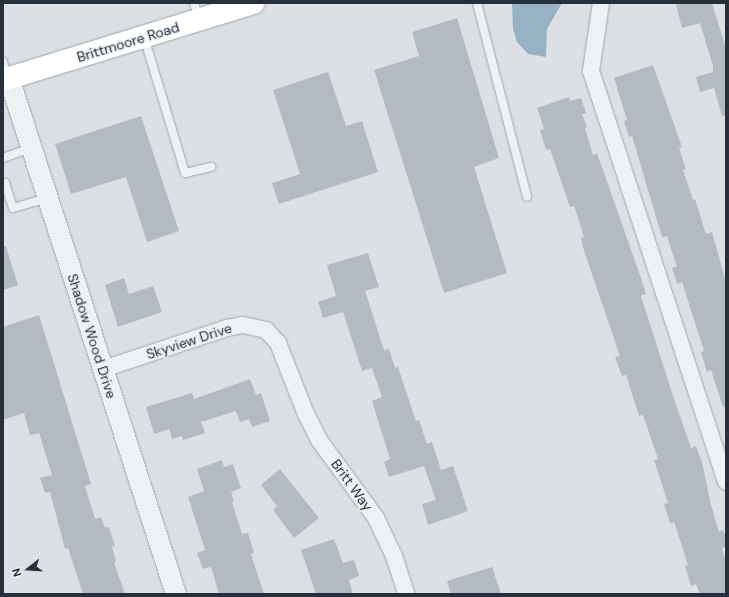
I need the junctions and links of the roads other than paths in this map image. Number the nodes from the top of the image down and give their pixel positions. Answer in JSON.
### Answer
{"nodes":[{"id":1,"x":253,"y":3,"type":"edge"},
{"id":2,"x":477,"y":3,"type":"edge"},
{"id":3,"x":601,"y":3,"type":"edge"},
{"id":4,"x":196,"y":11,"type":"edge"},
{"id":5,"x":144,"y":36,"type":"junction"},
{"id":6,"x":5,"y":74,"type":"edge"},
{"id":7,"x":31,"y":148,"type":"junction"},
{"id":8,"x":3,"y":158,"type":"edge"},
{"id":9,"x":211,"y":167,"type":"dead end"},
{"id":10,"x":4,"y":181,"type":"edge"},
{"id":11,"x":527,"y":197,"type":"dead end"},
{"id":12,"x":47,"y":198,"type":"junction"},
{"id":13,"x":103,"y":369,"type":"junction"},
{"id":14,"x":292,"y":380,"type":"joint"},
{"id":15,"x":726,"y":481,"type":"edge"},
{"id":16,"x":176,"y":594,"type":"edge"},
{"id":17,"x":406,"y":594,"type":"edge"}],
"edges":[{"from":1,"to":4,"type":"main road","name":"Brittmoore Road"},
{"from":2,"to":11,"type":"lane"},
{"from":3,"to":15,"type":"street"},
{"from":4,"to":5,"type":"main road","name":"Brittmoore Road"},
{"from":5,"to":6,"type":"main road","name":"Brittmoore Road"},
{"from":5,"to":9,"type":"lane"},
{"from":6,"to":7,"type":"street","name":"Shadow Wood Drive"},
{"from":7,"to":8,"type":"lane"},
{"from":7,"to":12,"type":"street","name":"Shadow Wood Drive"},
{"from":10,"to":12,"type":"lane"},
{"from":12,"to":13,"type":"street","name":"Shadow Wood Drive"},
{"from":13,"to":14,"type":"street","name":"Skyview Drive"},
{"from":13,"to":16,"type":"street","name":"Shadow Wood Drive"},
{"from":14,"to":17,"type":"street","name":"Britt Way"}]}
